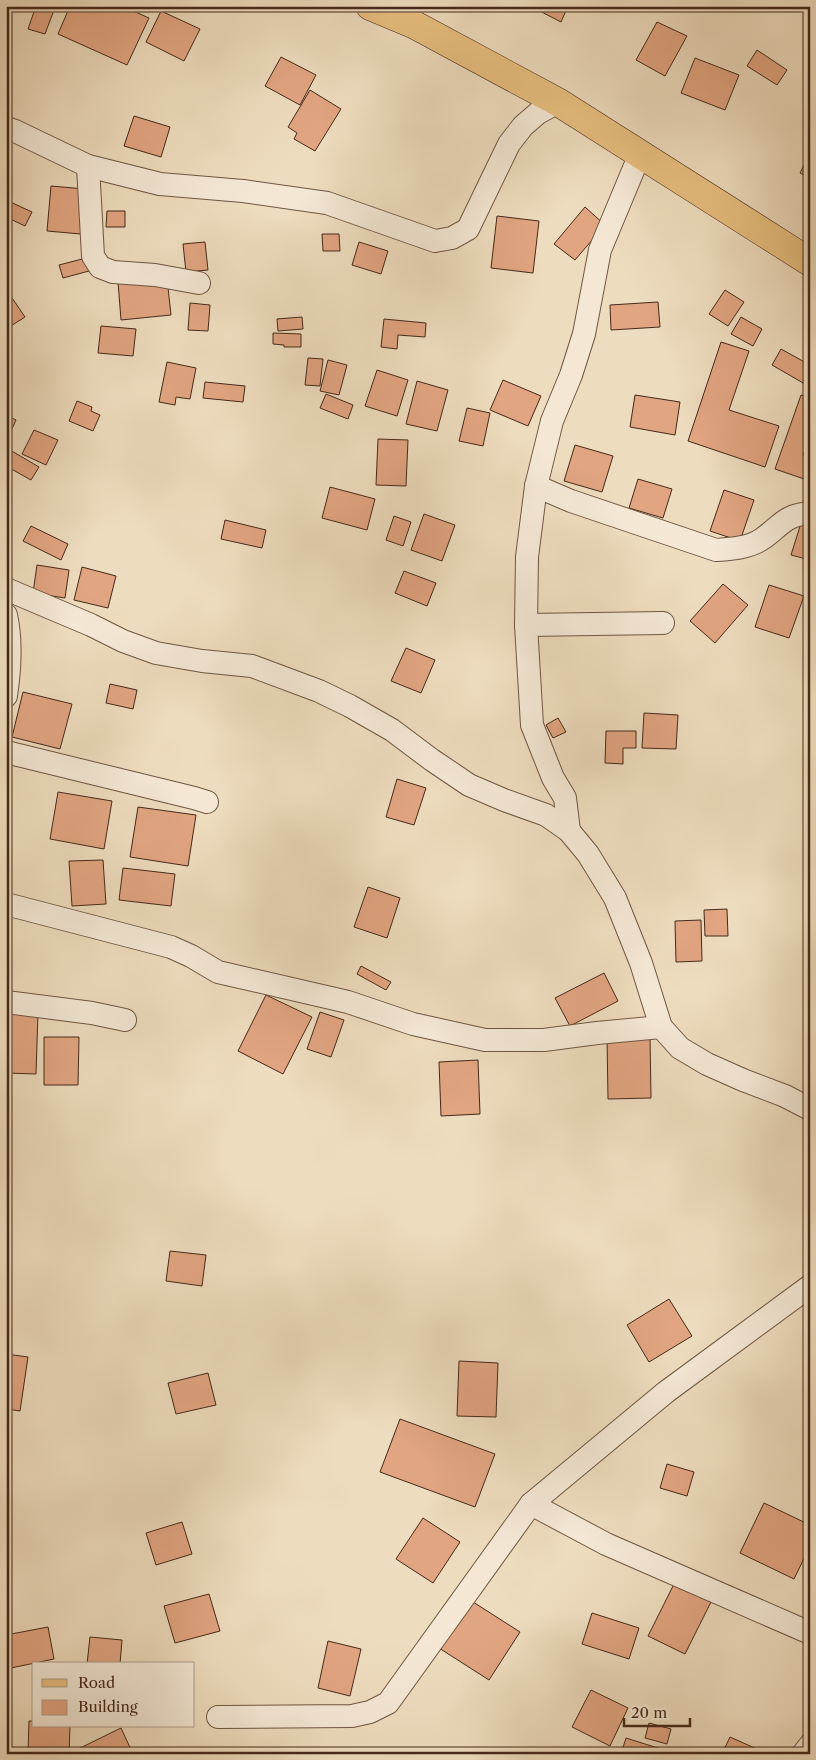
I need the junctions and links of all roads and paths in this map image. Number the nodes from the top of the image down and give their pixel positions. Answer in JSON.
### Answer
{"nodes":[{"id":1,"x":370,"y":6,"type":"edge"},
{"id":2,"x":558,"y":102,"type":"junction"},
{"id":3,"x":6,"y":128,"type":"edge"},
{"id":4,"x":640,"y":154,"type":"junction"},
{"id":5,"x":88,"y":166,"type":"junction"},
{"id":6,"x":810,"y":262,"type":"edge"},
{"id":7,"x":199,"y":283,"type":"dead end"},
{"id":8,"x":536,"y":486,"type":"junction"},
{"id":9,"x":810,"y":513,"type":"edge"},
{"id":10,"x":6,"y":589,"type":"edge"},
{"id":11,"x":6,"y":615,"type":"edge"},
{"id":12,"x":663,"y":623,"type":"dead end"},
{"id":13,"x":526,"y":625,"type":"junction"},
{"id":14,"x":6,"y":696,"type":"edge"},
{"id":15,"x":6,"y":752,"type":"edge"},
{"id":16,"x":207,"y":802,"type":"dead end"},
{"id":17,"x":569,"y":831,"type":"junction"},
{"id":18,"x":6,"y":904,"type":"edge"},
{"id":19,"x":6,"y":1002,"type":"edge"},
{"id":20,"x":125,"y":1020,"type":"dead end"},
{"id":21,"x":661,"y":1027,"type":"junction"},
{"id":22,"x":810,"y":1109,"type":"edge"},
{"id":23,"x":810,"y":1286,"type":"edge"},
{"id":24,"x":531,"y":1504,"type":"junction"},
{"id":25,"x":810,"y":1633,"type":"edge"},
{"id":26,"x":218,"y":1717,"type":"dead end"},
{"id":27,"x":810,"y":1745,"type":"edge"},
{"id":28,"x":804,"y":1754,"type":"edge"}],
"edges":[{"from":1,"to":2,"type":"main road"},
{"from":2,"to":4,"type":"main road"},
{"from":2,"to":5,"type":"street"},
{"from":3,"to":5,"type":"street"},
{"from":4,"to":6,"type":"main road"},
{"from":4,"to":8,"type":"street"},
{"from":5,"to":7,"type":"street"},
{"from":8,"to":9,"type":"street"},
{"from":8,"to":13,"type":"street"},
{"from":10,"to":17,"type":"street"},
{"from":11,"to":14,"type":"street"},
{"from":12,"to":13,"type":"street"},
{"from":13,"to":17,"type":"street"},
{"from":15,"to":16,"type":"street"},
{"from":17,"to":21,"type":"street"},
{"from":18,"to":21,"type":"street"},
{"from":19,"to":20,"type":"street"},
{"from":21,"to":22,"type":"street"},
{"from":23,"to":24,"type":"street"},
{"from":24,"to":25,"type":"street"},
{"from":24,"to":26,"type":"street"},
{"from":27,"to":28,"type":"street"}]}
